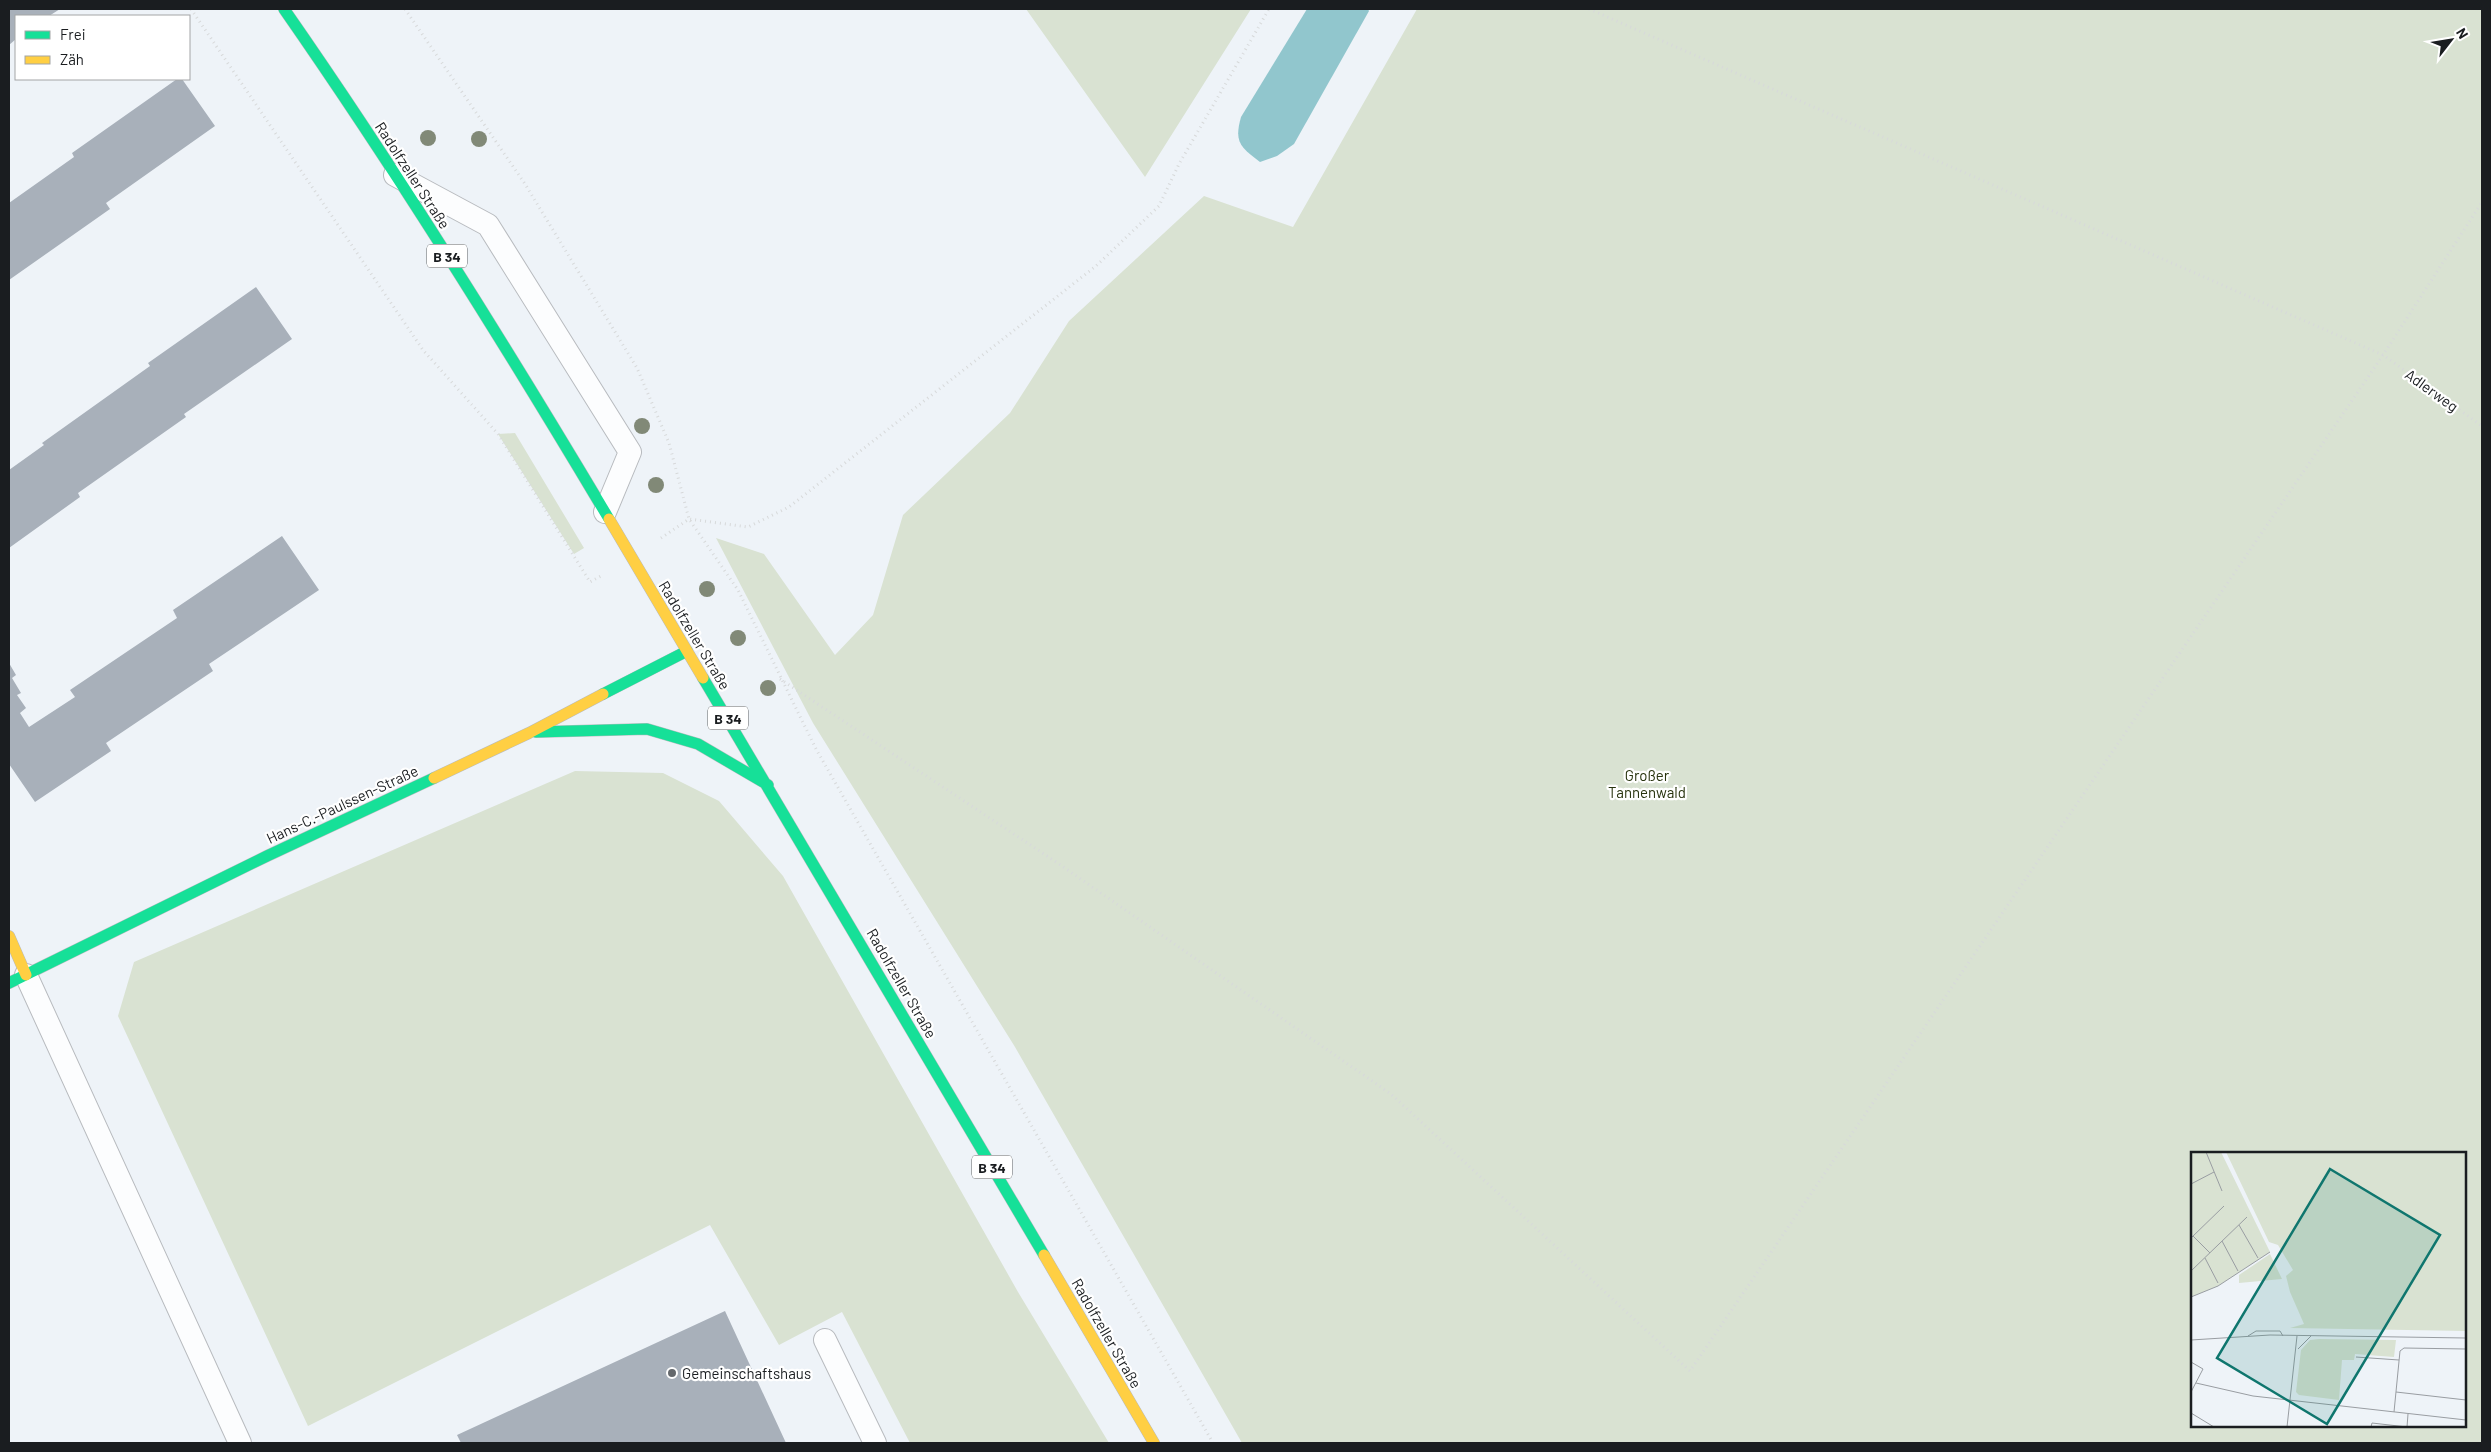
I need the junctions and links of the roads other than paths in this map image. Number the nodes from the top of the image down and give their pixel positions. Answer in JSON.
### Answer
{"nodes":[{"id":1,"x":284,"y":9,"type":"edge"},
{"id":2,"x":395,"y":175,"type":"junction"},
{"id":3,"x":605,"y":512,"type":"junction"},
{"id":4,"x":688,"y":651,"type":"junction"},
{"id":5,"x":529,"y":732,"type":"junction"},
{"id":6,"x":768,"y":785,"type":"junction"},
{"id":7,"x":9,"y":936,"type":"edge"},
{"id":8,"x":18,"y":979,"type":"edge"},
{"id":9,"x":825,"y":1340,"type":"dead end"},
{"id":10,"x":240,"y":1443,"type":"edge"},
{"id":11,"x":875,"y":1443,"type":"edge"},
{"id":12,"x":1154,"y":1443,"type":"edge"}],
"edges":[{"from":1,"to":2,"type":"main road","name":"Radolfzeller Straße","number":"B 34"},
{"from":2,"to":3,"type":"main road","name":"Radolfzeller Straße","number":"B 34"},
{"from":2,"to":3,"type":"lane"},
{"from":3,"to":4,"type":"main road","name":"Radolfzeller Straße","number":"B 34"},
{"from":4,"to":5,"type":"main road","name":"Hans-C.-Paulssen-Straße"},
{"from":4,"to":6,"type":"main road","name":"Radolfzeller Straße","number":"B 34"},
{"from":5,"to":6,"type":"main road"},
{"from":5,"to":8,"type":"main road","name":"Hans-C.-Paulssen-Straße"},
{"from":6,"to":12,"type":"main road","name":"Radolfzeller Straße","number":"B 34"},
{"from":7,"to":8,"type":"main road"},
{"from":8,"to":10,"type":"lane"},
{"from":9,"to":11,"type":"lane"}]}
